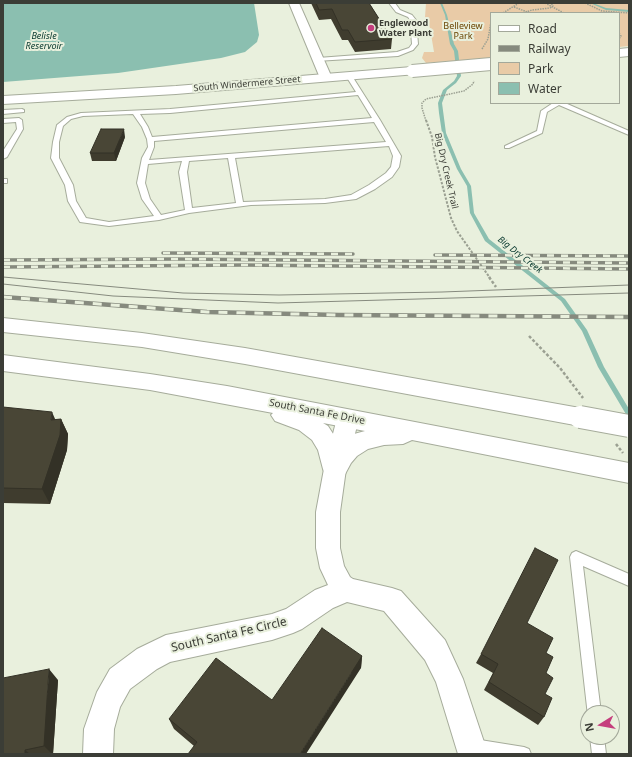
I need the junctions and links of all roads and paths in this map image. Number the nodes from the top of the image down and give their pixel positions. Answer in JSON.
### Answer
{"nodes":[{"id":1,"x":294,"y":3,"type":"edge"},
{"id":2,"x":392,"y":3,"type":"edge"},
{"id":3,"x":519,"y":3,"type":"edge"},
{"id":4,"x":545,"y":3,"type":"edge"},
{"id":5,"x":551,"y":3,"type":"edge"},
{"id":6,"x":585,"y":3,"type":"edge"},
{"id":7,"x":553,"y":6,"type":"junction"},
{"id":8,"x":514,"y":7,"type":"junction"},
{"id":9,"x":602,"y":11,"type":"joint"},
{"id":10,"x":505,"y":12,"type":"edge"},
{"id":11,"x":526,"y":12,"type":"joint"},
{"id":12,"x":562,"y":12,"type":"edge"},
{"id":13,"x":611,"y":12,"type":"edge"},
{"id":14,"x":318,"y":60,"type":"junction"},
{"id":15,"x":490,"y":64,"type":"edge"},
{"id":16,"x":349,"y":76,"type":"junction"},
{"id":17,"x":326,"y":78,"type":"junction"},
{"id":18,"x":360,"y":93,"type":"junction"},
{"id":19,"x":453,"y":94,"type":"dead end"},
{"id":20,"x":3,"y":100,"type":"edge"},
{"id":21,"x":556,"y":104,"type":"edge"},
{"id":22,"x":560,"y":104,"type":"edge"},
{"id":23,"x":22,"y":110,"type":"dead end"},
{"id":24,"x":3,"y":112,"type":"edge"},
{"id":25,"x":135,"y":112,"type":"junction"},
{"id":26,"x":377,"y":120,"type":"junction"},
{"id":27,"x":3,"y":122,"type":"edge"},
{"id":28,"x":629,"y":133,"type":"edge"},
{"id":29,"x":150,"y":139,"type":"junction"},
{"id":30,"x":391,"y":144,"type":"junction"},
{"id":31,"x":507,"y":147,"type":"dead end"},
{"id":32,"x":231,"y":156,"type":"junction"},
{"id":33,"x":3,"y":157,"type":"edge"},
{"id":34,"x":186,"y":159,"type":"junction"},
{"id":35,"x":145,"y":162,"type":"junction"},
{"id":36,"x":240,"y":205,"type":"junction"},
{"id":37,"x":189,"y":211,"type":"junction"},
{"id":38,"x":158,"y":218,"type":"junction"},
{"id":39,"x":496,"y":286,"type":"dead end"},
{"id":40,"x":3,"y":325,"type":"edge"},
{"id":41,"x":529,"y":336,"type":"dead end"},
{"id":42,"x":3,"y":363,"type":"edge"},
{"id":43,"x":227,"y":395,"type":"junction"},
{"id":44,"x":582,"y":408,"type":"junction"},
{"id":45,"x":348,"y":418,"type":"junction"},
{"id":46,"x":629,"y":426,"type":"edge"},
{"id":47,"x":440,"y":436,"type":"junction"},
{"id":48,"x":335,"y":468,"type":"junction"},
{"id":49,"x":621,"y":472,"type":"edge"},
{"id":50,"x":629,"y":580,"type":"edge"},
{"id":51,"x":347,"y":590,"type":"junction"},
{"id":52,"x":593,"y":705,"type":"edge"},
{"id":53,"x":471,"y":750,"type":"edge"},
{"id":54,"x":98,"y":754,"type":"edge"},
{"id":55,"x":524,"y":754,"type":"edge"}],
"edges":[{"from":1,"to":14,"type":"street"},
{"from":2,"to":14,"type":"lane"},
{"from":3,"to":8,"type":"path"},
{"from":4,"to":7,"type":"path"},
{"from":5,"to":7,"type":"path"},
{"from":6,"to":9,"type":"path"},
{"from":7,"to":11,"type":"path"},
{"from":7,"to":12,"type":"path"},
{"from":8,"to":10,"type":"path"},
{"from":8,"to":11,"type":"path"},
{"from":9,"to":13,"type":"path"},
{"from":14,"to":17,"type":"street"},
{"from":15,"to":16,"type":"main road","name":"South Windermere Street","bridge":true},
{"from":16,"to":17,"type":"main road","name":"South Windermere Street"},
{"from":16,"to":18,"type":"lane"},
{"from":17,"to":20,"type":"main road","name":"South Windermere Street"},
{"from":18,"to":25,"type":"lane"},
{"from":18,"to":26,"type":"lane"},
{"from":19,"to":39,"type":"path","name":"Big Dry Creek Trail"},
{"from":21,"to":31,"type":"lane"},
{"from":22,"to":28,"type":"lane"},
{"from":23,"to":24,"type":"lane"},
{"from":25,"to":29,"type":"lane"},
{"from":25,"to":38,"type":"lane"},
{"from":26,"to":29,"type":"lane"},
{"from":26,"to":30,"type":"lane"},
{"from":27,"to":33,"type":"lane"},
{"from":29,"to":35,"type":"lane"},
{"from":30,"to":32,"type":"lane"},
{"from":30,"to":36,"type":"lane"},
{"from":32,"to":34,"type":"lane"},
{"from":32,"to":36,"type":"lane"},
{"from":34,"to":35,"type":"lane"},
{"from":34,"to":37,"type":"lane"},
{"from":35,"to":38,"type":"lane"},
{"from":36,"to":37,"type":"lane"},
{"from":37,"to":38,"type":"lane"},
{"from":40,"to":44,"type":"main road"},
{"from":41,"to":44,"type":"path"},
{"from":42,"to":43,"type":"main road","name":"South Santa Fe Drive"},
{"from":43,"to":45,"type":"main road","name":"South Santa Fe Drive"},
{"from":43,"to":48,"type":"main road"},
{"from":44,"to":46,"type":"main road","bridge":true},
{"from":45,"to":47,"type":"main road","name":"South Santa Fe Drive"},
{"from":45,"to":48,"type":"street"},
{"from":47,"to":48,"type":"main road"},
{"from":47,"to":49,"type":"main road","name":"South Santa Fe Drive"},
{"from":48,"to":51,"type":"street"},
{"from":50,"to":52,"type":"lane"},
{"from":51,"to":53,"type":"street"},
{"from":51,"to":54,"type":"street","name":"South Santa Fe Circle"},
{"from":53,"to":55,"type":"lane"}]}
